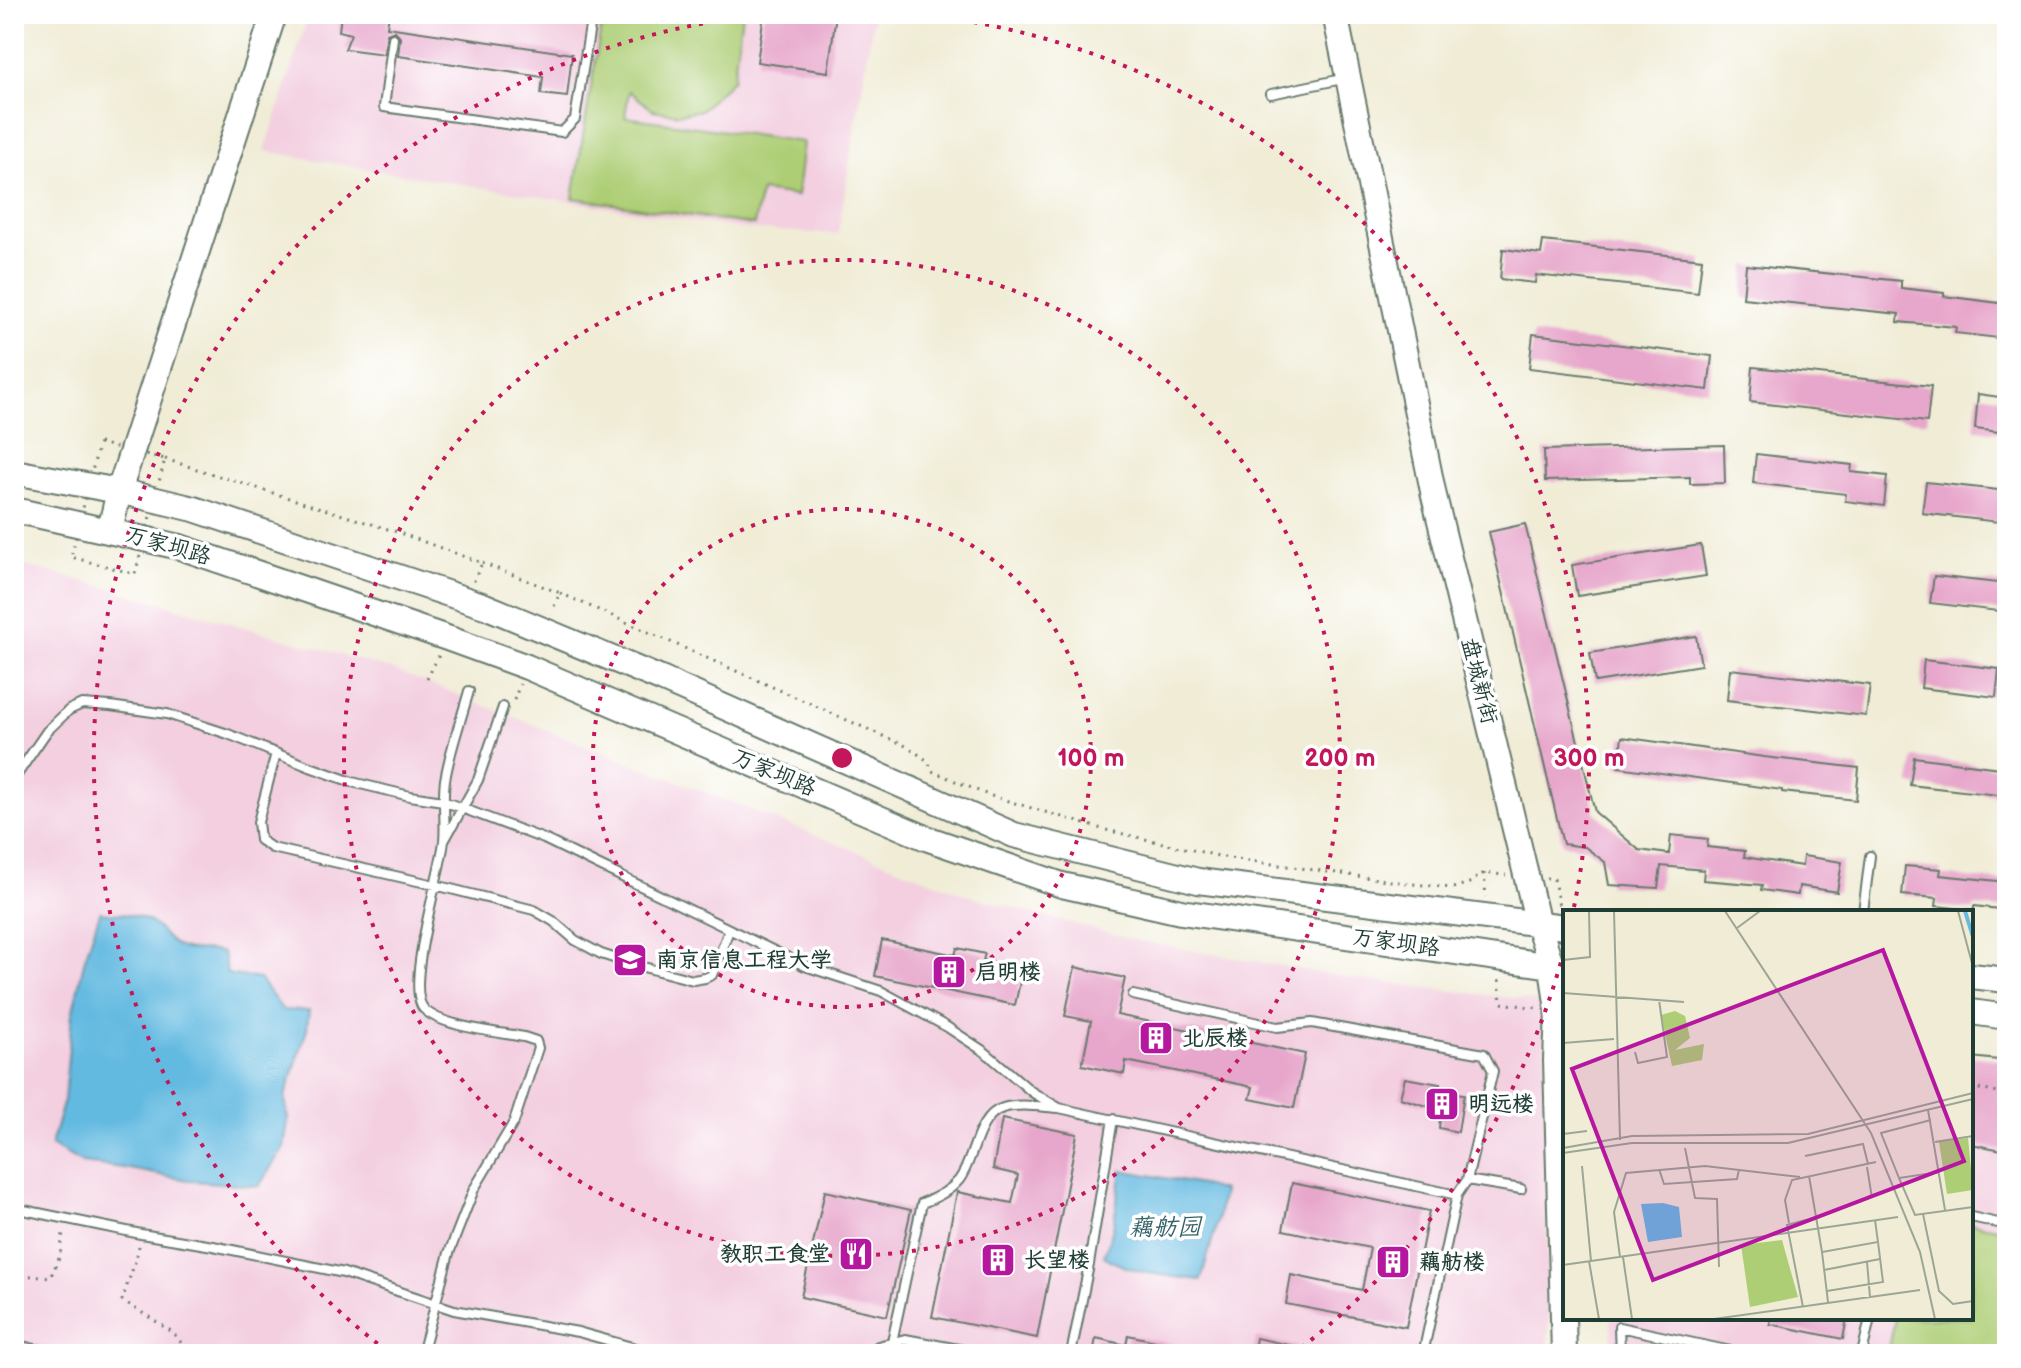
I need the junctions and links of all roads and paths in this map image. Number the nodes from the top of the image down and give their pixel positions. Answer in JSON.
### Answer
{"nodes":[{"id":1,"x":274,"y":14,"type":"edge"},
{"id":2,"x":592,"y":14,"type":"edge"},
{"id":3,"x":1335,"y":14,"type":"edge"},
{"id":4,"x":393,"y":38,"type":"dead end"},
{"id":5,"x":1348,"y":78,"type":"junction"},
{"id":6,"x":1271,"y":94,"type":"dead end"},
{"id":7,"x":165,"y":459,"type":"dead end"},
{"id":8,"x":14,"y":472,"type":"edge"},
{"id":9,"x":119,"y":491,"type":"junction"},
{"id":10,"x":14,"y":510,"type":"edge"},
{"id":11,"x":110,"y":530,"type":"junction"},
{"id":12,"x":560,"y":593,"type":"dead end"},
{"id":13,"x":466,"y":600,"type":"junction"},
{"id":14,"x":447,"y":638,"type":"junction"},
{"id":15,"x":427,"y":679,"type":"dead end"},
{"id":16,"x":469,"y":691,"type":"dead end"},
{"id":17,"x":503,"y":707,"type":"dead end"},
{"id":18,"x":276,"y":753,"type":"junction"},
{"id":19,"x":14,"y":779,"type":"edge"},
{"id":20,"x":443,"y":801,"type":"junction"},
{"id":21,"x":463,"y":807,"type":"junction"},
{"id":22,"x":444,"y":842,"type":"junction"},
{"id":23,"x":1870,"y":856,"type":"dead end"},
{"id":24,"x":1484,"y":873,"type":"dead end"},
{"id":25,"x":435,"y":885,"type":"junction"},
{"id":26,"x":1863,"y":910,"type":"edge"},
{"id":27,"x":1538,"y":924,"type":"junction"},
{"id":28,"x":1563,"y":927,"type":"edge"},
{"id":29,"x":729,"y":930,"type":"junction"},
{"id":30,"x":1558,"y":967,"type":"edge"},
{"id":31,"x":1973,"y":976,"type":"edge"},
{"id":32,"x":2007,"y":980,"type":"edge"},
{"id":33,"x":1133,"y":995,"type":"dead end"},
{"id":34,"x":1973,"y":1012,"type":"edge"},
{"id":35,"x":2007,"y":1017,"type":"edge"},
{"id":36,"x":1973,"y":1087,"type":"edge"},
{"id":37,"x":2007,"y":1095,"type":"edge"},
{"id":38,"x":1059,"y":1108,"type":"junction"},
{"id":39,"x":1113,"y":1119,"type":"junction"},
{"id":40,"x":1467,"y":1180,"type":"junction"},
{"id":41,"x":1521,"y":1189,"type":"dead end"},
{"id":42,"x":1457,"y":1195,"type":"junction"},
{"id":43,"x":14,"y":1208,"type":"edge"},
{"id":44,"x":1973,"y":1217,"type":"edge"},
{"id":45,"x":64,"y":1219,"type":"junction"},
{"id":46,"x":2007,"y":1225,"type":"edge"},
{"id":47,"x":141,"y":1234,"type":"junction"},
{"id":48,"x":14,"y":1274,"type":"edge"},
{"id":49,"x":1563,"y":1317,"type":"edge"},
{"id":50,"x":1563,"y":1320,"type":"edge"},
{"id":51,"x":1870,"y":1320,"type":"edge"},
{"id":52,"x":1619,"y":1322,"type":"edge"},
{"id":53,"x":892,"y":1342,"type":"junction"},
{"id":54,"x":191,"y":1354,"type":"edge"},
{"id":55,"x":422,"y":1354,"type":"edge"},
{"id":56,"x":657,"y":1354,"type":"edge"},
{"id":57,"x":875,"y":1354,"type":"edge"},
{"id":58,"x":985,"y":1354,"type":"edge"},
{"id":59,"x":1071,"y":1354,"type":"edge"},
{"id":60,"x":1423,"y":1354,"type":"edge"},
{"id":61,"x":1564,"y":1354,"type":"edge"},
{"id":62,"x":1620,"y":1354,"type":"edge"},
{"id":63,"x":1745,"y":1354,"type":"edge"},
{"id":64,"x":1862,"y":1354,"type":"edge"}],
"edges":[{"from":1,"to":9,"type":"main road"},
{"from":2,"to":4,"type":"lane"},
{"from":3,"to":5,"type":"main road","name":"盘城新街"},
{"from":5,"to":6,"type":"lane"},
{"from":5,"to":27,"type":"main road","name":"盘城新街"},
{"from":7,"to":13,"type":"path"},
{"from":8,"to":9,"type":"main road","name":"万家坝路"},
{"from":9,"to":11,"type":"main road"},
{"from":9,"to":13,"type":"main road","name":"万家坝路"},
{"from":10,"to":11,"type":"main road","name":"万家坝路"},
{"from":11,"to":14,"type":"main road","name":"万家坝路"},
{"from":12,"to":24,"type":"path"},
{"from":13,"to":27,"type":"main road","name":"万家坝路"},
{"from":14,"to":15,"type":"path"},
{"from":14,"to":30,"type":"main road","name":"万家坝路"},
{"from":16,"to":20,"type":"lane"},
{"from":17,"to":21,"type":"lane"},
{"from":18,"to":19,"type":"lane"},
{"from":18,"to":20,"type":"lane"},
{"from":18,"to":25,"type":"lane"},
{"from":20,"to":21,"type":"lane"},
{"from":20,"to":22,"type":"lane"},
{"from":21,"to":22,"type":"lane"},
{"from":21,"to":29,"type":"lane"},
{"from":22,"to":25,"type":"lane"},
{"from":23,"to":26,"type":"lane"},
{"from":25,"to":29,"type":"lane"},
{"from":25,"to":55,"type":"lane"},
{"from":27,"to":28,"type":"main road","name":"万家坝路"},
{"from":27,"to":30,"type":"main road","name":"盘城新街"},
{"from":29,"to":38,"type":"lane"},
{"from":30,"to":49,"type":"main road","name":"盘城新街"},
{"from":31,"to":32,"type":"main road"},
{"from":33,"to":40,"type":"lane"},
{"from":34,"to":35,"type":"main road"},
{"from":36,"to":37,"type":"path"},
{"from":38,"to":39,"type":"lane"},
{"from":38,"to":53,"type":"lane"},
{"from":39,"to":42,"type":"lane"},
{"from":39,"to":59,"type":"lane"},
{"from":40,"to":41,"type":"lane"},
{"from":40,"to":42,"type":"lane"},
{"from":42,"to":60,"type":"lane"},
{"from":43,"to":45,"type":"lane"},
{"from":44,"to":46,"type":"lane"},
{"from":45,"to":47,"type":"lane"},
{"from":45,"to":48,"type":"path"},
{"from":47,"to":54,"type":"path"},
{"from":47,"to":56,"type":"lane"},
{"from":50,"to":61,"type":"main road","name":"盘城新街"},
{"from":51,"to":64,"type":"lane"},
{"from":52,"to":62,"type":"lane"},
{"from":52,"to":63,"type":"lane"},
{"from":53,"to":57,"type":"lane"},
{"from":53,"to":58,"type":"lane"}]}
